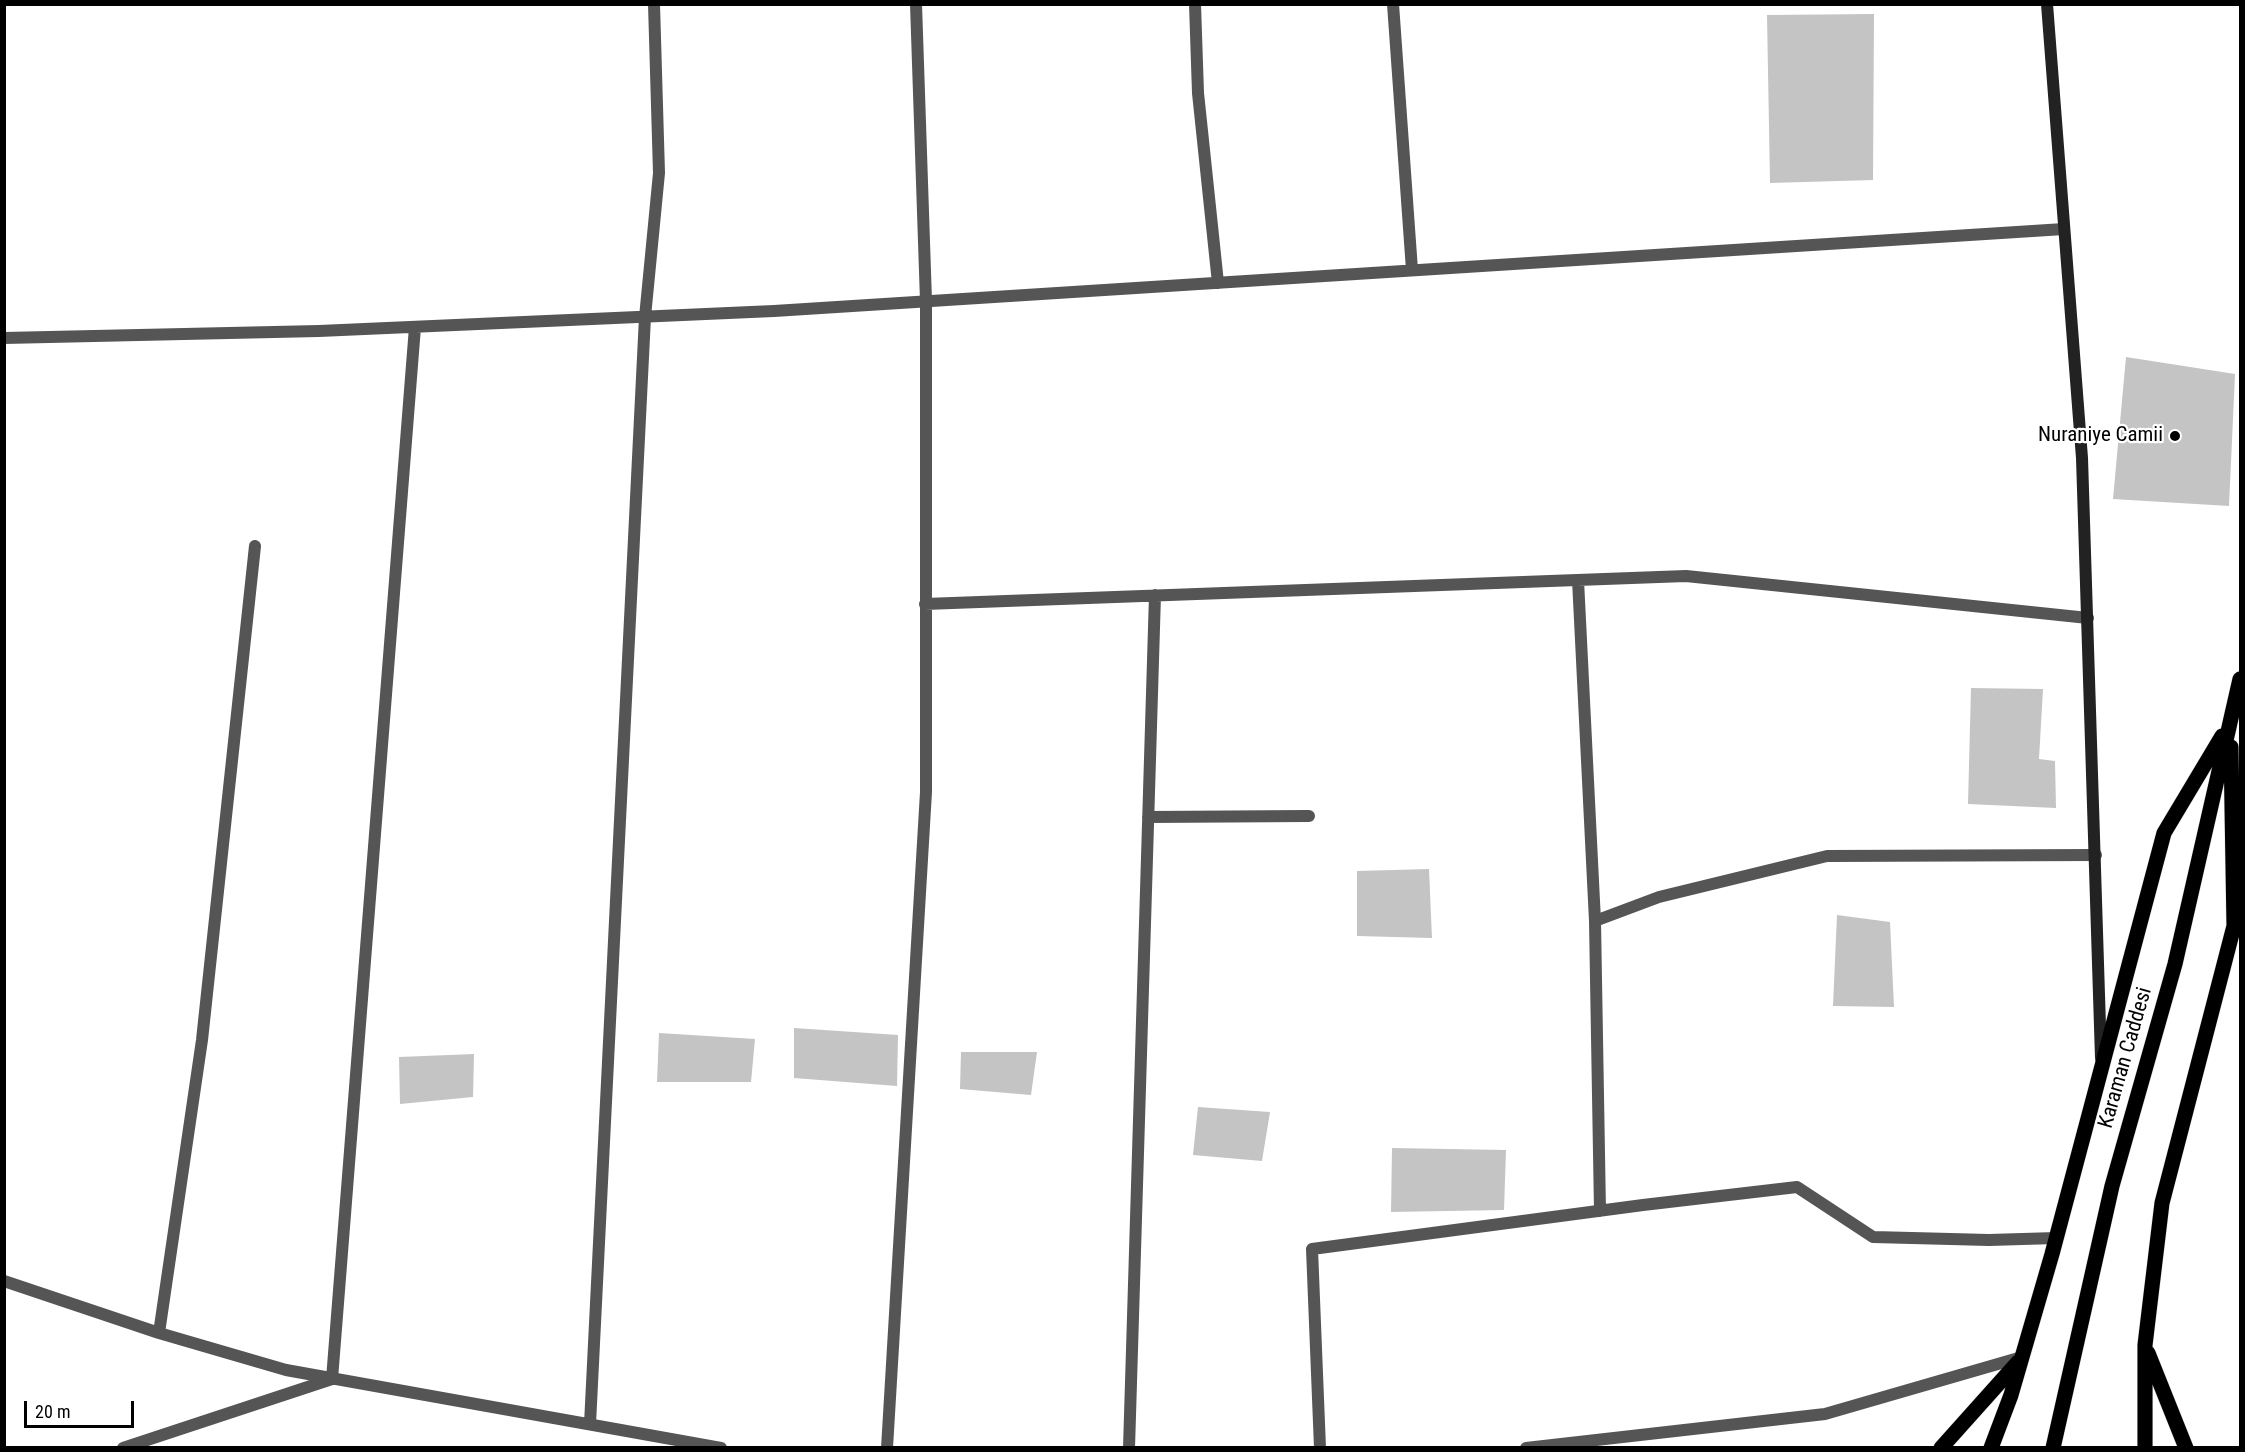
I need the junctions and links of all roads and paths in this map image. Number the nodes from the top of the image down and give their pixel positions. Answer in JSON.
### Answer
{"nodes":[{"id":1,"x":654,"y":4,"type":"edge"},
{"id":2,"x":916,"y":4,"type":"edge"},
{"id":3,"x":1195,"y":4,"type":"edge"},
{"id":4,"x":1393,"y":4,"type":"edge"},
{"id":5,"x":2047,"y":4,"type":"edge"},
{"id":6,"x":2064,"y":229,"type":"junction"},
{"id":7,"x":1412,"y":270,"type":"junction"},
{"id":8,"x":1218,"y":283,"type":"junction"},
{"id":9,"x":926,"y":302,"type":"junction"},
{"id":10,"x":645,"y":317,"type":"junction"},
{"id":11,"x":415,"y":327,"type":"junction"},
{"id":12,"x":4,"y":338,"type":"edge"},
{"id":13,"x":255,"y":546,"type":"dead end"},
{"id":14,"x":1578,"y":580,"type":"junction"},
{"id":15,"x":1155,"y":595,"type":"junction"},
{"id":16,"x":925,"y":604,"type":"junction"},
{"id":17,"x":2088,"y":618,"type":"junction"},
{"id":18,"x":2241,"y":680,"type":"edge"},
{"id":19,"x":2230,"y":723,"type":"junction"},
{"id":20,"x":1148,"y":816,"type":"junction"},
{"id":21,"x":1309,"y":816,"type":"dead end"},
{"id":22,"x":2096,"y":855,"type":"junction"},
{"id":23,"x":1594,"y":921,"type":"junction"},
{"id":24,"x":2237,"y":925,"type":"edge"},
{"id":25,"x":2101,"y":1067,"type":"junction"},
{"id":26,"x":1600,"y":1211,"type":"junction"},
{"id":27,"x":2056,"y":1238,"type":"junction"},
{"id":28,"x":4,"y":1281,"type":"edge"},
{"id":29,"x":159,"y":1333,"type":"junction"},
{"id":30,"x":2145,"y":1345,"type":"junction"},
{"id":31,"x":2022,"y":1357,"type":"junction"},
{"id":32,"x":332,"y":1379,"type":"junction"},
{"id":33,"x":590,"y":1424,"type":"junction"},
{"id":34,"x":123,"y":1448,"type":"edge"},
{"id":35,"x":721,"y":1448,"type":"edge"},
{"id":36,"x":887,"y":1448,"type":"edge"},
{"id":37,"x":1129,"y":1448,"type":"edge"},
{"id":38,"x":1320,"y":1448,"type":"edge"},
{"id":39,"x":1526,"y":1448,"type":"edge"},
{"id":40,"x":1941,"y":1448,"type":"edge"},
{"id":41,"x":1990,"y":1448,"type":"edge"},
{"id":42,"x":2053,"y":1448,"type":"edge"},
{"id":43,"x":2145,"y":1448,"type":"edge"},
{"id":44,"x":2186,"y":1448,"type":"edge"}],
"edges":[{"from":1,"to":10,"type":"street"},
{"from":2,"to":9,"type":"street"},
{"from":3,"to":8,"type":"street"},
{"from":4,"to":7,"type":"street"},
{"from":5,"to":6,"type":"street"},
{"from":6,"to":7,"type":"street"},
{"from":6,"to":17,"type":"street"},
{"from":7,"to":8,"type":"street"},
{"from":8,"to":9,"type":"street"},
{"from":9,"to":10,"type":"street"},
{"from":9,"to":16,"type":"street"},
{"from":10,"to":11,"type":"street"},
{"from":10,"to":33,"type":"street"},
{"from":11,"to":12,"type":"street"},
{"from":11,"to":32,"type":"street"},
{"from":13,"to":29,"type":"street"},
{"from":14,"to":15,"type":"street"},
{"from":14,"to":17,"type":"street"},
{"from":14,"to":23,"type":"street"},
{"from":15,"to":16,"type":"street"},
{"from":15,"to":20,"type":"street"},
{"from":16,"to":36,"type":"street"},
{"from":17,"to":22,"type":"street"},
{"from":18,"to":19,"type":"main road","name":"Karaman Caddesi"},
{"from":19,"to":24,"type":"main road"},
{"from":19,"to":25,"type":"main road"},
{"from":19,"to":42,"type":"main road","name":"Karaman Caddesi"},
{"from":20,"to":21,"type":"street"},
{"from":20,"to":37,"type":"street"},
{"from":22,"to":23,"type":"street"},
{"from":22,"to":25,"type":"street"},
{"from":23,"to":26,"type":"street"},
{"from":24,"to":30,"type":"main road"},
{"from":25,"to":27,"type":"main road"},
{"from":26,"to":27,"type":"street"},
{"from":26,"to":38,"type":"street"},
{"from":27,"to":31,"type":"main road"},
{"from":28,"to":29,"type":"street"},
{"from":29,"to":32,"type":"street"},
{"from":30,"to":43,"type":"main road"},
{"from":30,"to":44,"type":"main road"},
{"from":31,"to":39,"type":"street"},
{"from":31,"to":40,"type":"main road"},
{"from":31,"to":41,"type":"main road"},
{"from":32,"to":33,"type":"street"},
{"from":32,"to":34,"type":"street"},
{"from":33,"to":35,"type":"street"}]}
